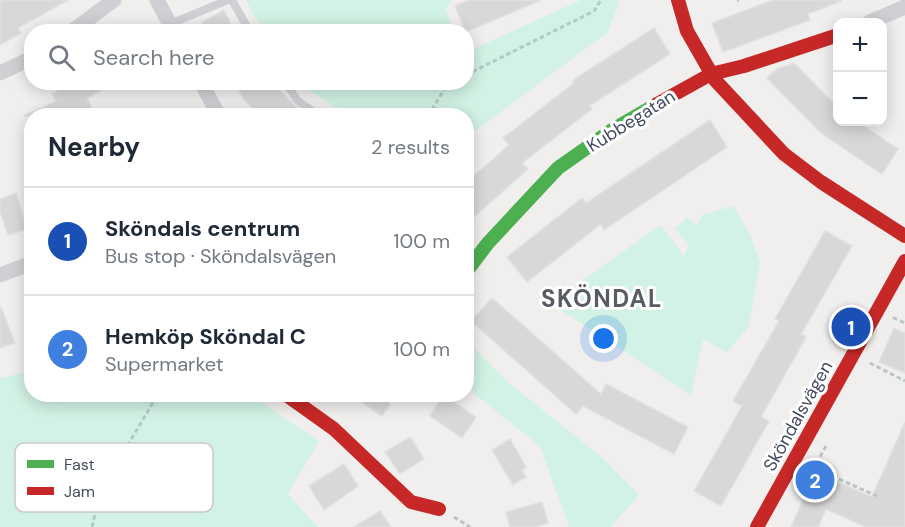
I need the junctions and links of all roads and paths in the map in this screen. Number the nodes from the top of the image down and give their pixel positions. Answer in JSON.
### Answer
{"nodes":[{"id":1,"x":114,"y":0,"type":"edge"},
{"id":2,"x":157,"y":0,"type":"edge"},
{"id":3,"x":230,"y":0,"type":"edge"},
{"id":4,"x":602,"y":0,"type":"edge"},
{"id":5,"x":678,"y":0,"type":"edge"},
{"id":6,"x":905,"y":7,"type":"edge"},
{"id":7,"x":879,"y":18,"type":"edge"},
{"id":8,"x":82,"y":24,"type":"edge"},
{"id":9,"x":170,"y":24,"type":"edge"},
{"id":10,"x":180,"y":24,"type":"edge"},
{"id":11,"x":245,"y":24,"type":"edge"},
{"id":12,"x":833,"y":36,"type":"edge"},
{"id":13,"x":24,"y":62,"type":"edge"},
{"id":14,"x":474,"y":71,"type":"edge"},
{"id":15,"x":0,"y":73,"type":"edge"},
{"id":16,"x":711,"y":74,"type":"junction"},
{"id":17,"x":205,"y":90,"type":"edge"},
{"id":18,"x":290,"y":90,"type":"edge"},
{"id":19,"x":444,"y":90,"type":"edge"},
{"id":20,"x":215,"y":108,"type":"edge"},
{"id":21,"x":308,"y":108,"type":"edge"},
{"id":22,"x":433,"y":108,"type":"edge"},
{"id":23,"x":905,"y":236,"type":"edge"},
{"id":24,"x":474,"y":261,"type":"edge"},
{"id":25,"x":905,"y":261,"type":"edge"},
{"id":26,"x":24,"y":266,"type":"edge"},
{"id":27,"x":0,"y":275,"type":"edge"},
{"id":28,"x":905,"y":323,"type":"edge"},
{"id":29,"x":890,"y":327,"type":"dead end"},
{"id":30,"x":870,"y":363,"type":"dead end"},
{"id":31,"x":905,"y":381,"type":"edge"},
{"id":32,"x":153,"y":402,"type":"edge"},
{"id":33,"x":296,"y":402,"type":"edge"},
{"id":34,"x":129,"y":443,"type":"edge"},
{"id":35,"x":825,"y":447,"type":"dead end"},
{"id":36,"x":877,"y":496,"type":"dead end"},
{"id":37,"x":439,"y":509,"type":"dead end"},
{"id":38,"x":95,"y":512,"type":"edge"},
{"id":39,"x":92,"y":527,"type":"edge"},
{"id":40,"x":757,"y":527,"type":"edge"}],
"edges":[{"from":1,"to":8,"type":"street"},
{"from":2,"to":9,"type":"street"},
{"from":3,"to":10,"type":"lane"},
{"from":3,"to":11,"type":"lane"},
{"from":4,"to":14,"type":"path"},
{"from":5,"to":16,"type":"street"},
{"from":6,"to":7,"type":"street"},
{"from":12,"to":16,"type":"street","name":"Kubbegatan"},
{"from":13,"to":15,"type":"street"},
{"from":16,"to":23,"type":"street"},
{"from":16,"to":24,"type":"street","name":"Kubbegatan"},
{"from":17,"to":20,"type":"street"},
{"from":18,"to":21,"type":"lane"},
{"from":19,"to":22,"type":"path"},
{"from":25,"to":40,"type":"street","name":"Sköndalsvägen"},
{"from":26,"to":27,"type":"street"},
{"from":28,"to":29,"type":"path"},
{"from":30,"to":31,"type":"path"},
{"from":32,"to":34,"type":"path"},
{"from":33,"to":37,"type":"street"},
{"from":35,"to":36,"type":"path"},
{"from":38,"to":39,"type":"path"}]}
